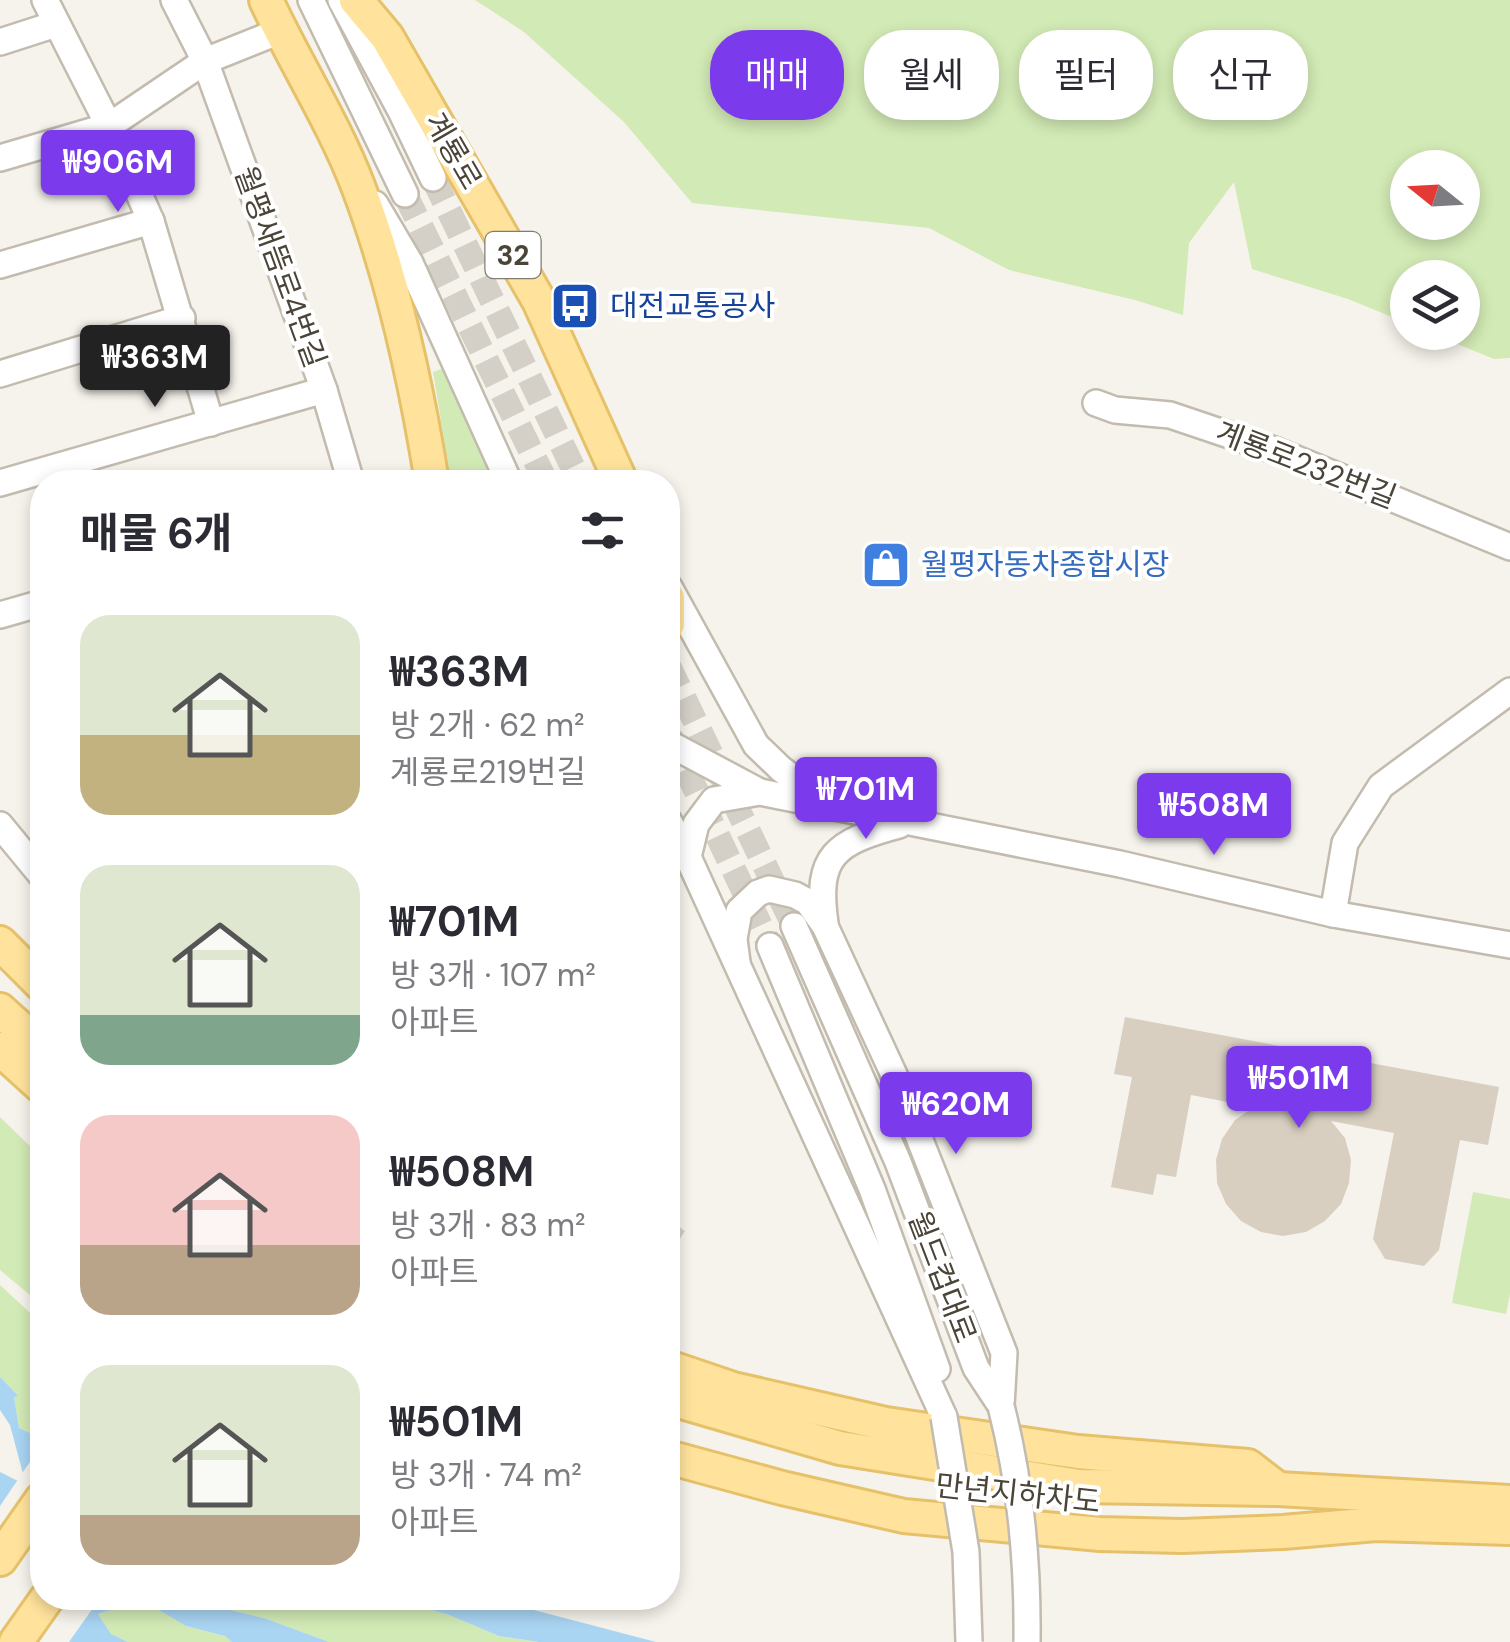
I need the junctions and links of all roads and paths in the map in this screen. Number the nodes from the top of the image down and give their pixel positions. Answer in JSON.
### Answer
{"nodes":[{"id":1,"x":45,"y":0,"type":"edge"},
{"id":2,"x":174,"y":0,"type":"edge"},
{"id":3,"x":266,"y":0,"type":"edge"},
{"id":4,"x":310,"y":0,"type":"edge"},
{"id":5,"x":341,"y":0,"type":"edge"},
{"id":6,"x":356,"y":0,"type":"edge"},
{"id":7,"x":56,"y":24,"type":"junction"},
{"id":8,"x":280,"y":31,"type":"junction"},
{"id":9,"x":0,"y":42,"type":"edge"},
{"id":10,"x":205,"y":61,"type":"junction"},
{"id":11,"x":109,"y":126,"type":"junction"},
{"id":12,"x":342,"y":148,"type":"junction"},
{"id":13,"x":0,"y":158,"type":"edge"},
{"id":14,"x":433,"y":178,"type":"tunnel mouth"},
{"id":15,"x":405,"y":194,"type":"tunnel mouth"},
{"id":16,"x":151,"y":221,"type":"junction"},
{"id":17,"x":0,"y":265,"type":"edge"},
{"id":18,"x":182,"y":318,"type":"junction"},
{"id":19,"x":0,"y":374,"type":"edge"},
{"id":20,"x":324,"y":390,"type":"junction"},
{"id":21,"x":1096,"y":403,"type":"dead end"},
{"id":22,"x":211,"y":422,"type":"junction"},
{"id":23,"x":78,"y":470,"type":"edge"},
{"id":24,"x":347,"y":470,"type":"edge"},
{"id":25,"x":430,"y":470,"type":"edge"},
{"id":26,"x":504,"y":470,"type":"edge"},
{"id":27,"x":616,"y":470,"type":"edge"},
{"id":28,"x":30,"y":479,"type":"edge"},
{"id":29,"x":0,"y":483,"type":"edge"},
{"id":30,"x":1510,"y":546,"type":"edge"},
{"id":31,"x":30,"y":606,"type":"edge"},
{"id":32,"x":680,"y":606,"type":"edge"},
{"id":33,"x":0,"y":615,"type":"edge"},
{"id":34,"x":1510,"y":690,"type":"edge"},
{"id":35,"x":680,"y":749,"type":"edge"},
{"id":36,"x":760,"y":792,"type":"junction"},
{"id":37,"x":833,"y":808,"type":"junction"},
{"id":38,"x":908,"y":822,"type":"junction"},
{"id":39,"x":0,"y":825,"type":"edge"},
{"id":40,"x":680,"y":843,"type":"edge"},
{"id":41,"x":688,"y":857,"type":"junction"},
{"id":42,"x":30,"y":861,"type":"edge"},
{"id":43,"x":1333,"y":914,"type":"junction"},
{"id":44,"x":794,"y":926,"type":"tunnel mouth"},
{"id":45,"x":825,"y":926,"type":"junction"},
{"id":46,"x":0,"y":942,"type":"edge"},
{"id":47,"x":770,"y":946,"type":"tunnel mouth"},
{"id":48,"x":1510,"y":946,"type":"edge"},
{"id":49,"x":736,"y":962,"type":"junction"},
{"id":50,"x":28,"y":976,"type":"edge"},
{"id":51,"x":0,"y":1010,"type":"edge"},
{"id":52,"x":30,"y":1037,"type":"edge"},
{"id":53,"x":0,"y":1050,"type":"edge"},
{"id":54,"x":30,"y":1076,"type":"edge"},
{"id":55,"x":680,"y":1371,"type":"edge"},
{"id":56,"x":680,"y":1401,"type":"edge"},
{"id":57,"x":1001,"y":1406,"type":"junction"},
{"id":58,"x":944,"y":1417,"type":"junction"},
{"id":59,"x":680,"y":1421,"type":"edge"},
{"id":60,"x":680,"y":1460,"type":"edge"},
{"id":61,"x":1278,"y":1488,"type":"junction"},
{"id":62,"x":1510,"y":1502,"type":"edge"},
{"id":63,"x":30,"y":1516,"type":"edge"},
{"id":64,"x":1376,"y":1524,"type":"junction"},
{"id":65,"x":1510,"y":1528,"type":"edge"},
{"id":66,"x":0,"y":1559,"type":"edge"},
{"id":67,"x":39,"y":1610,"type":"edge"},
{"id":68,"x":16,"y":1642,"type":"edge"},
{"id":69,"x":968,"y":1642,"type":"edge"},
{"id":70,"x":1027,"y":1642,"type":"edge"}],
"edges":[{"from":1,"to":7,"type":"street"},
{"from":2,"to":10,"type":"street","name":"월평새뜸로4번길"},
{"from":3,"to":8,"type":"main road"},
{"from":4,"to":15,"type":"street"},
{"from":5,"to":14,"type":"street"},
{"from":6,"to":27,"type":"main road","name":"계룡로","number":"32"},
{"from":7,"to":9,"type":"street"},
{"from":7,"to":11,"type":"street"},
{"from":8,"to":10,"type":"street"},
{"from":8,"to":12,"type":"main road"},
{"from":10,"to":11,"type":"street"},
{"from":10,"to":20,"type":"street","name":"월평새뜸로4번길"},
{"from":11,"to":13,"type":"street"},
{"from":11,"to":16,"type":"street"},
{"from":12,"to":25,"type":"main road"},
{"from":12,"to":26,"type":"street"},
{"from":16,"to":17,"type":"street"},
{"from":16,"to":18,"type":"street"},
{"from":18,"to":19,"type":"street"},
{"from":18,"to":22,"type":"street"},
{"from":20,"to":22,"type":"street"},
{"from":20,"to":24,"type":"street","name":"월평새뜸로4번길"},
{"from":21,"to":30,"type":"street","name":"계룡로232번길"},
{"from":22,"to":23,"type":"street"},
{"from":28,"to":29,"type":"street"},
{"from":31,"to":33,"type":"street"},
{"from":32,"to":37,"type":"street"},
{"from":34,"to":43,"type":"street"},
{"from":35,"to":36,"type":"street"},
{"from":36,"to":37,"type":"street"},
{"from":36,"to":41,"type":"street"},
{"from":37,"to":38,"type":"street"},
{"from":38,"to":43,"type":"street"},
{"from":38,"to":45,"type":"street"},
{"from":39,"to":42,"type":"street"},
{"from":40,"to":41,"type":"street"},
{"from":41,"to":49,"type":"street"},
{"from":43,"to":48,"type":"street"},
{"from":44,"to":57,"type":"street","name":"월드컵대로"},
{"from":45,"to":49,"type":"street"},
{"from":45,"to":57,"type":"street"},
{"from":46,"to":50,"type":"main road"},
{"from":47,"to":58,"type":"street","name":"월드컵대로"},
{"from":49,"to":58,"type":"street"},
{"from":51,"to":52,"type":"main road"},
{"from":53,"to":54,"type":"main road"},
{"from":55,"to":61,"type":"main road"},
{"from":56,"to":61,"type":"main road","name":"만년지하차도"},
{"from":57,"to":70,"type":"street","name":"월드컵대로","bridge":true},
{"from":58,"to":69,"type":"street","name":"월드컵대로","bridge":true},
{"from":59,"to":64,"type":"main road","name":"만년지하차도"},
{"from":60,"to":64,"type":"main road"},
{"from":61,"to":62,"type":"main road","name":"만년지하차도"},
{"from":63,"to":66,"type":"main road"},
{"from":64,"to":65,"type":"main road"},
{"from":67,"to":68,"type":"main road"}]}
